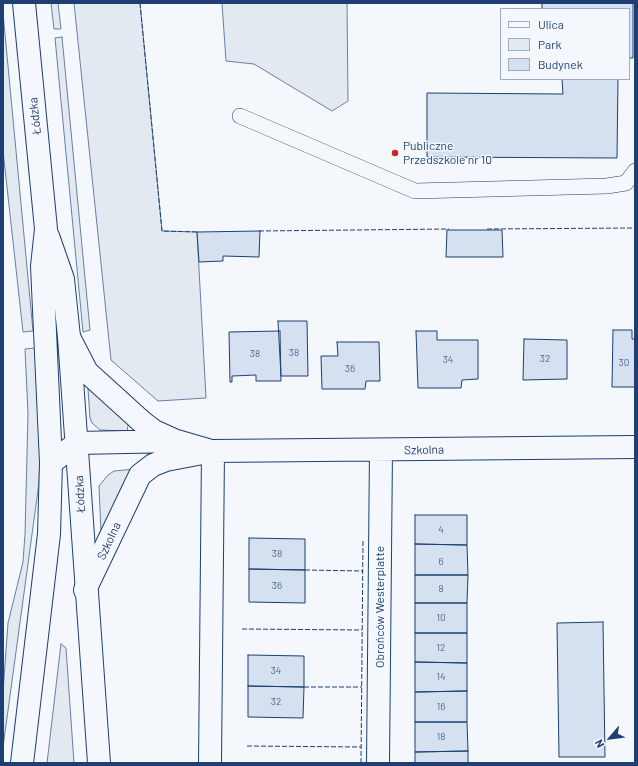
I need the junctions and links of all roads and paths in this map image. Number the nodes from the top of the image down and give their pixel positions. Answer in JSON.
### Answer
{"nodes":[{"id":1,"x":24,"y":3,"type":"edge"},
{"id":2,"x":240,"y":116,"type":"dead end"},
{"id":3,"x":635,"y":171,"type":"edge"},
{"id":4,"x":46,"y":229,"type":"junction"},
{"id":5,"x":69,"y":337,"type":"junction"},
{"id":6,"x":177,"y":441,"type":"junction"},
{"id":7,"x":77,"y":443,"type":"junction"},
{"id":8,"x":635,"y":447,"type":"edge"},
{"id":9,"x":381,"y":450,"type":"junction"},
{"id":10,"x":213,"y":451,"type":"junction"},
{"id":11,"x":51,"y":463,"type":"junction"},
{"id":12,"x":86,"y":590,"type":"junction"},
{"id":13,"x":22,"y":763,"type":"edge"},
{"id":14,"x":99,"y":763,"type":"edge"},
{"id":15,"x":210,"y":763,"type":"edge"},
{"id":16,"x":378,"y":763,"type":"edge"}],
"edges":[{"from":1,"to":4,"type":"street","name":"Łódzka"},
{"from":2,"to":3,"type":"lane"},
{"from":4,"to":5,"type":"street","name":"Łódzka"},
{"from":4,"to":11,"type":"street","name":"Łódzka"},
{"from":5,"to":6,"type":"street","name":"Szkolna"},
{"from":5,"to":7,"type":"street","name":"Łódzka"},
{"from":6,"to":7,"type":"street","name":"Szkolna"},
{"from":6,"to":10,"type":"street","name":"Szkolna"},
{"from":7,"to":11,"type":"street"},
{"from":7,"to":12,"type":"street","name":"Łódzka"},
{"from":8,"to":9,"type":"street","name":"Szkolna"},
{"from":9,"to":10,"type":"street","name":"Szkolna"},
{"from":9,"to":16,"type":"street","name":"Obrońców Westerplatte"},
{"from":10,"to":12,"type":"street","name":"Szkolna"},
{"from":10,"to":15,"type":"street"},
{"from":11,"to":13,"type":"street","name":"Łódzka"},
{"from":12,"to":14,"type":"street","name":"Łódzka"}]}
